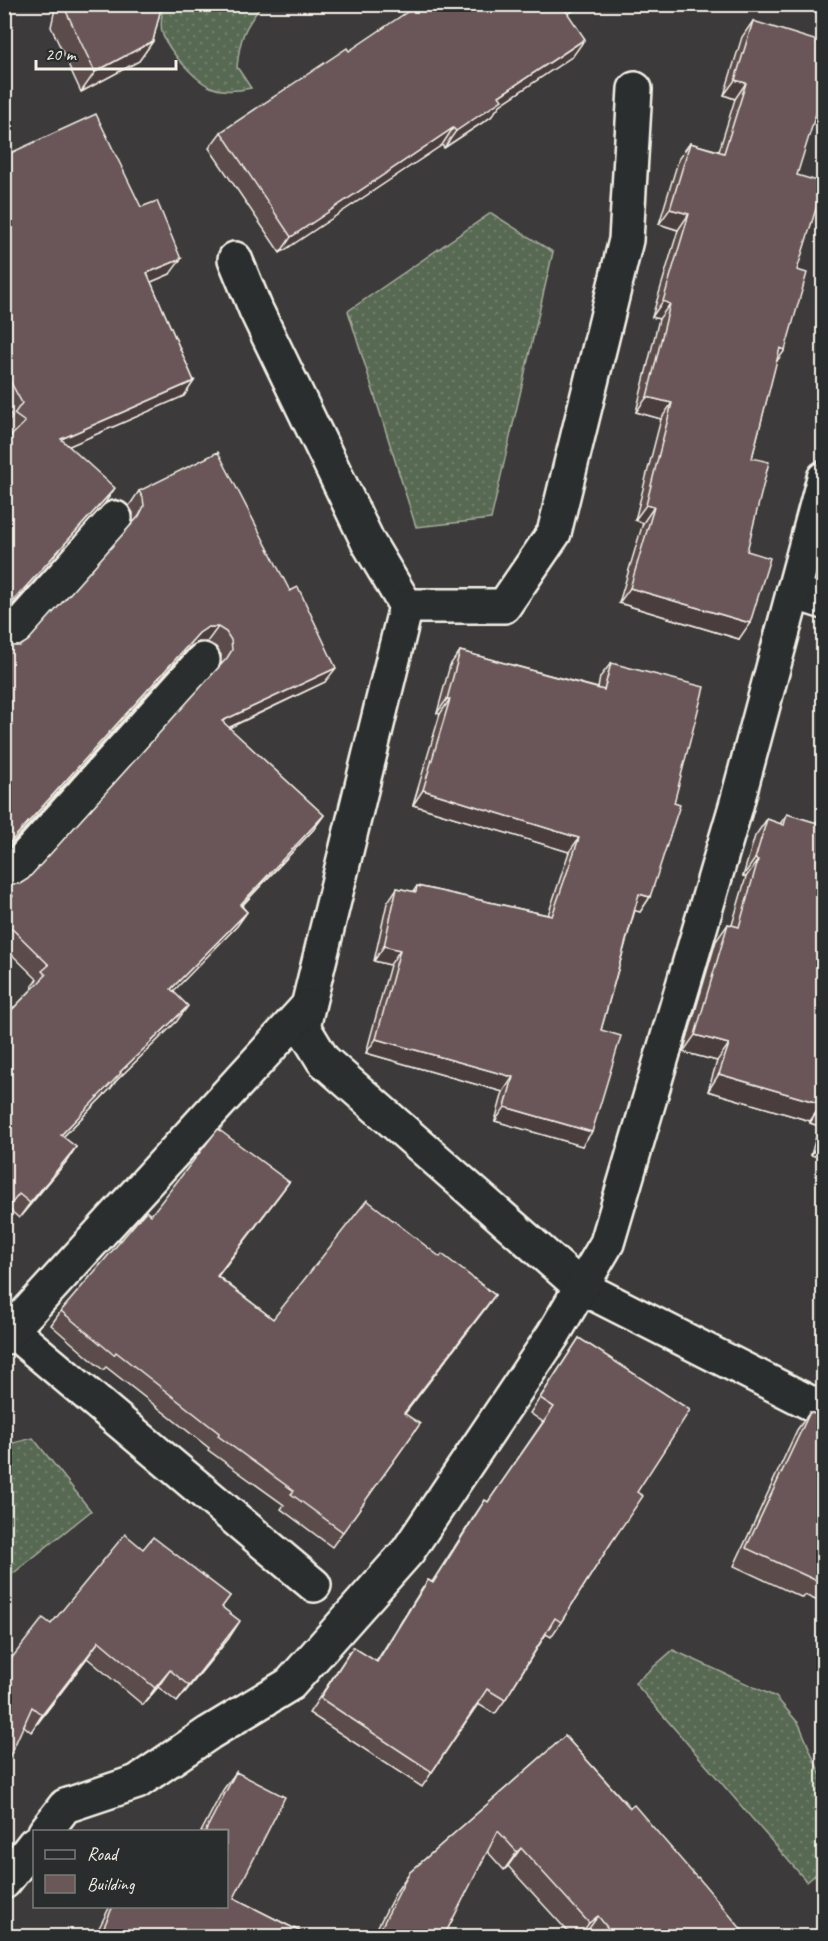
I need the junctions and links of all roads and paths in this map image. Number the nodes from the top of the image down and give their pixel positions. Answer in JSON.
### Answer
{"nodes":[{"id":1,"x":635,"y":89,"type":"dead end"},
{"id":2,"x":235,"y":259,"type":"dead end"},
{"id":3,"x":824,"y":478,"type":"edge"},
{"id":4,"x":115,"y":518,"type":"dead end"},
{"id":5,"x":793,"y":592,"type":"junction"},
{"id":6,"x":824,"y":602,"type":"edge"},
{"id":7,"x":406,"y":606,"type":"junction"},
{"id":8,"x":4,"y":644,"type":"edge"},
{"id":9,"x":203,"y":660,"type":"dead end"},
{"id":10,"x":4,"y":880,"type":"edge"},
{"id":11,"x":307,"y":1007,"type":"junction"},
{"id":12,"x":581,"y":1287,"type":"junction"},
{"id":13,"x":8,"y":1334,"type":"edge"},
{"id":14,"x":824,"y":1410,"type":"edge"},
{"id":15,"x":314,"y":1585,"type":"dead end"},
{"id":16,"x":47,"y":1830,"type":"edge"},
{"id":17,"x":33,"y":1845,"type":"edge"},
{"id":18,"x":4,"y":1882,"type":"edge"}],
"edges":[{"from":1,"to":7,"type":"street"},
{"from":2,"to":7,"type":"street"},
{"from":3,"to":5,"type":"street"},
{"from":4,"to":8,"type":"street"},
{"from":5,"to":6,"type":"street"},
{"from":5,"to":12,"type":"street"},
{"from":7,"to":11,"type":"street"},
{"from":9,"to":10,"type":"street"},
{"from":11,"to":12,"type":"street"},
{"from":11,"to":13,"type":"street"},
{"from":12,"to":14,"type":"street"},
{"from":12,"to":16,"type":"street"},
{"from":13,"to":15,"type":"street"},
{"from":17,"to":18,"type":"street"}]}
